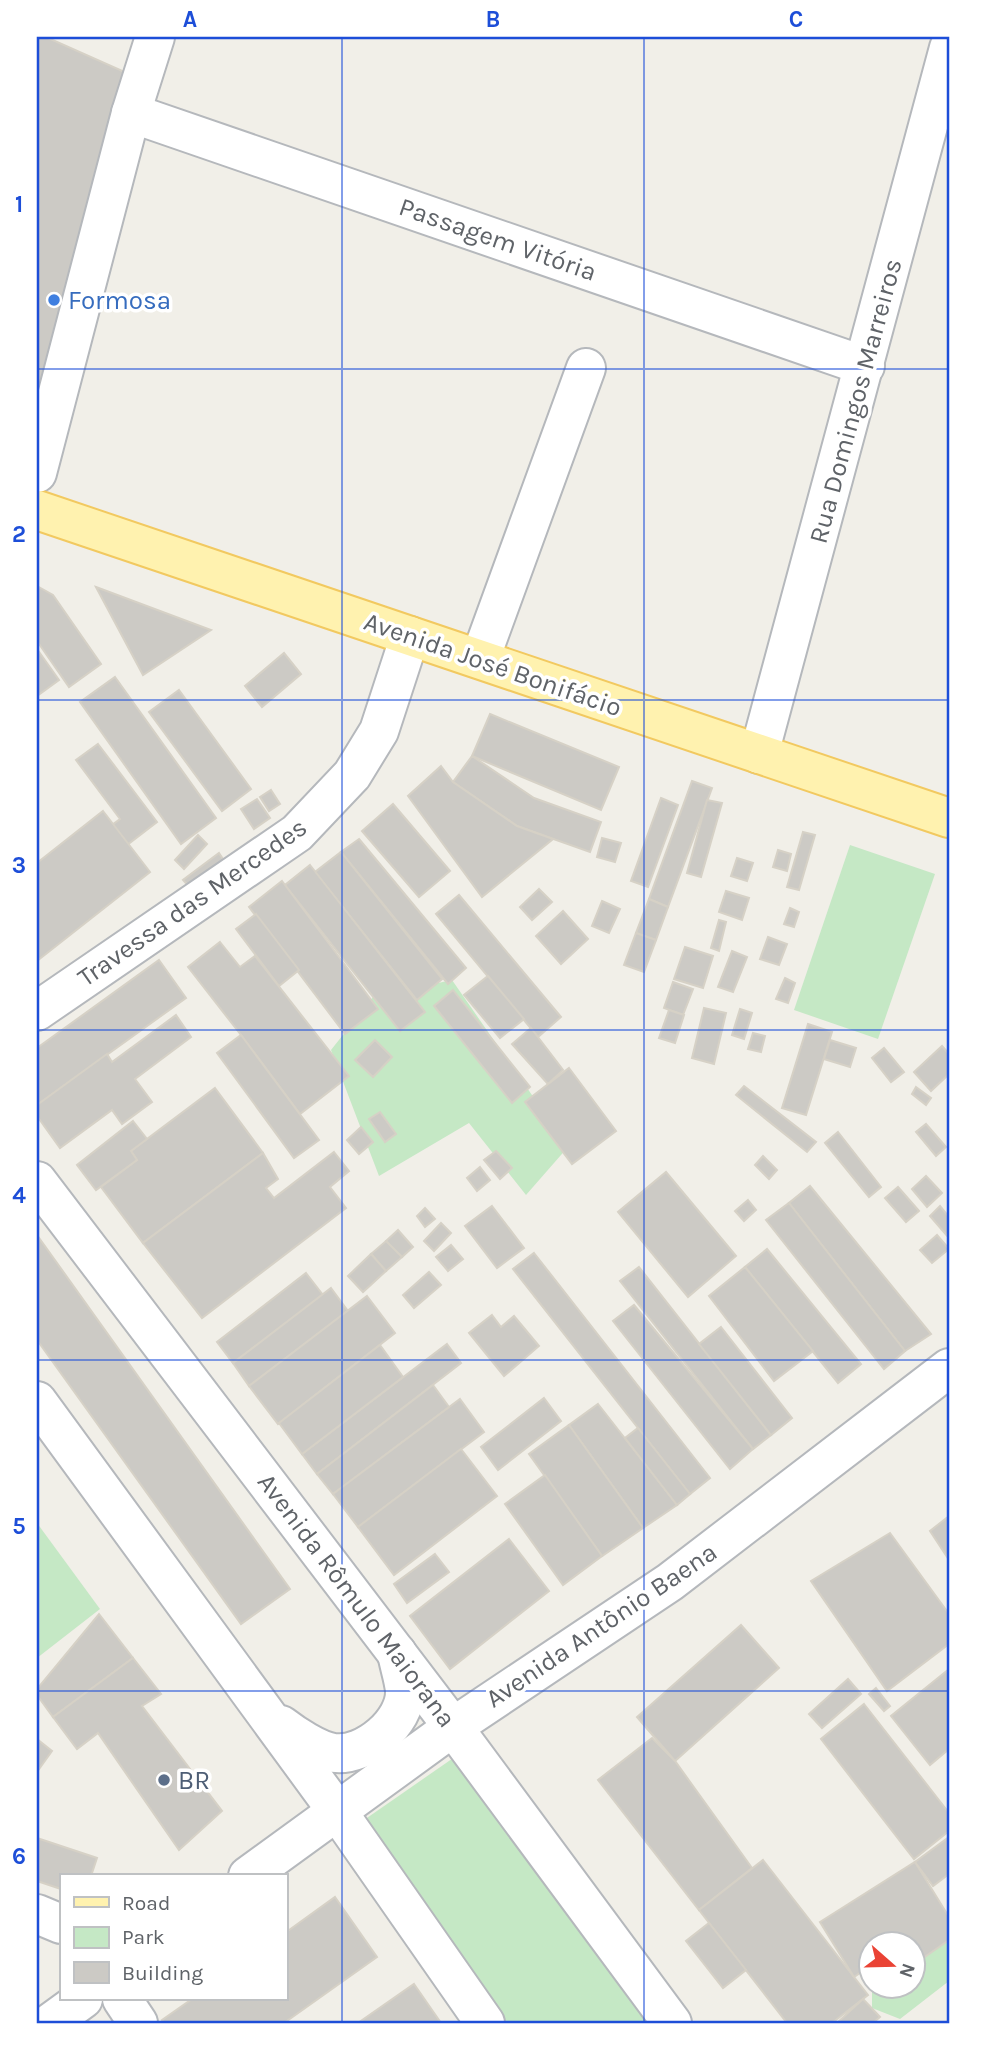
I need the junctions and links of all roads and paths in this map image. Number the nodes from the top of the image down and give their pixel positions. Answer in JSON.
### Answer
{"nodes":[{"id":1,"x":155,"y":37,"type":"edge"},
{"id":2,"x":949,"y":48,"type":"edge"},
{"id":3,"x":131,"y":113,"type":"junction"},
{"id":4,"x":865,"y":366,"type":"junction"},
{"id":5,"x":586,"y":368,"type":"dead end"},
{"id":6,"x":37,"y":473,"type":"edge"},
{"id":7,"x":37,"y":510,"type":"edge"},
{"id":8,"x":410,"y":636,"type":"junction"},
{"id":9,"x":480,"y":659,"type":"junction"},
{"id":10,"x":760,"y":754,"type":"junction"},
{"id":11,"x":949,"y":818,"type":"edge"},
{"id":12,"x":37,"y":1011,"type":"edge"},
{"id":13,"x":37,"y":1181,"type":"edge"},
{"id":14,"x":949,"y":1368,"type":"edge"},
{"id":15,"x":37,"y":1401,"type":"edge"},
{"id":16,"x":397,"y":1652,"type":"junction"},
{"id":17,"x":268,"y":1716,"type":"junction"},
{"id":18,"x":453,"y":1727,"type":"junction"},
{"id":19,"x":337,"y":1811,"type":"junction"},
{"id":20,"x":251,"y":1874,"type":"edge"},
{"id":21,"x":37,"y":1914,"type":"edge"},
{"id":22,"x":60,"y":1924,"type":"edge"},
{"id":23,"x":82,"y":2000,"type":"edge"},
{"id":24,"x":123,"y":2000,"type":"edge"},
{"id":25,"x":50,"y":2023,"type":"edge"},
{"id":26,"x":138,"y":2023,"type":"edge"},
{"id":27,"x":485,"y":2023,"type":"edge"},
{"id":28,"x":672,"y":2023,"type":"edge"}],
"edges":[{"from":1,"to":3,"type":"street"},
{"from":2,"to":4,"type":"street","name":"Rua Domingos Marreiros"},
{"from":3,"to":4,"type":"street","name":"Passagem Vitória"},
{"from":3,"to":6,"type":"street"},
{"from":4,"to":10,"type":"street","name":"Rua Domingos Marreiros"},
{"from":5,"to":9,"type":"street"},
{"from":7,"to":8,"type":"main road","name":"Avenida José Bonifácio"},
{"from":8,"to":9,"type":"main road","name":"Avenida José Bonifácio"},
{"from":8,"to":12,"type":"street","name":"Travessa das Mercedes"},
{"from":9,"to":10,"type":"main road","name":"Avenida José Bonifácio"},
{"from":10,"to":11,"type":"main road","name":"Avenida José Bonifácio"},
{"from":13,"to":16,"type":"street","name":"Avenida Rômulo Maiorana"},
{"from":14,"to":18,"type":"street","name":"Avenida Antônio Baena"},
{"from":15,"to":17,"type":"street"},
{"from":16,"to":17,"type":"street"},
{"from":16,"to":18,"type":"street","name":"Avenida Rômulo Maiorana"},
{"from":17,"to":19,"type":"street"},
{"from":18,"to":19,"type":"street","name":"Avenida Antônio Baena"},
{"from":18,"to":28,"type":"street","name":"Avenida Rômulo Maiorana"},
{"from":19,"to":20,"type":"street","name":"Avenida Antônio Baena"},
{"from":19,"to":27,"type":"street"},
{"from":21,"to":22,"type":"street"},
{"from":23,"to":25,"type":"street"},
{"from":24,"to":26,"type":"street"}]}
